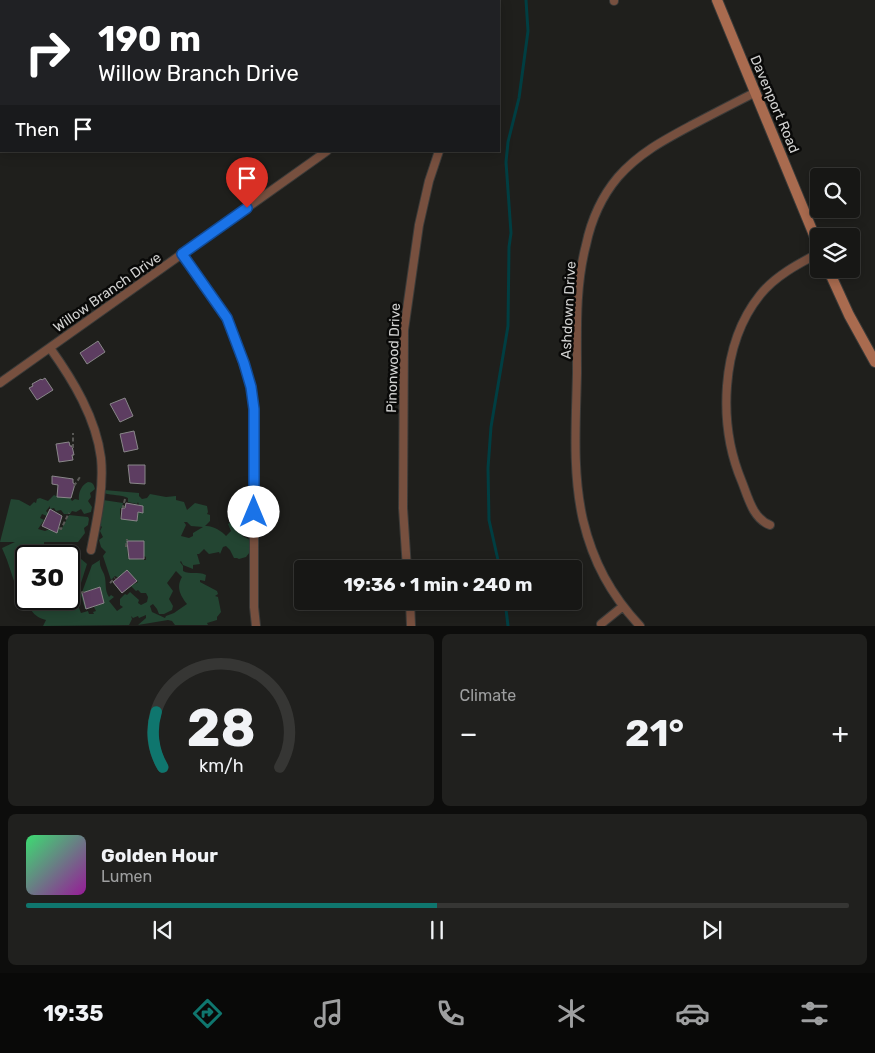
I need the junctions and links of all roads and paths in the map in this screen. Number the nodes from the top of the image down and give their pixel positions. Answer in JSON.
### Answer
{"nodes":[{"id":1,"x":717,"y":0,"type":"edge"},
{"id":2,"x":756,"y":92,"type":"junction"},
{"id":3,"x":326,"y":152,"type":"edge"},
{"id":4,"x":439,"y":152,"type":"edge"},
{"id":5,"x":811,"y":228,"type":"edge"},
{"id":6,"x":182,"y":254,"type":"junction"},
{"id":7,"x":810,"y":258,"type":"edge"},
{"id":8,"x":832,"y":278,"type":"edge"},
{"id":9,"x":50,"y":348,"type":"junction"},
{"id":10,"x":875,"y":362,"type":"edge"},
{"id":11,"x":0,"y":383,"type":"edge"},
{"id":12,"x":73,"y":433,"type":"dead end"},
{"id":13,"x":73,"y":448,"type":"dead end"},
{"id":14,"x":80,"y":477,"type":"dead end"},
{"id":15,"x":74,"y":486,"type":"dead end"},
{"id":16,"x":125,"y":499,"type":"dead end"},
{"id":17,"x":125,"y":507,"type":"dead end"},
{"id":18,"x":69,"y":513,"type":"dead end"},
{"id":19,"x":770,"y":525,"type":"dead end"},
{"id":20,"x":59,"y":528,"type":"dead end"},
{"id":21,"x":126,"y":540,"type":"dead end"},
{"id":22,"x":126,"y":546,"type":"dead end"},
{"id":23,"x":91,"y":550,"type":"dead end"},
{"id":24,"x":407,"y":560,"type":"edge"},
{"id":25,"x":115,"y":578,"type":"dead end"},
{"id":26,"x":110,"y":583,"type":"dead end"},
{"id":27,"x":86,"y":591,"type":"dead end"},
{"id":28,"x":80,"y":593,"type":"dead end"},
{"id":29,"x":622,"y":606,"type":"junction"},
{"id":30,"x":411,"y":610,"type":"edge"},
{"id":31,"x":600,"y":624,"type":"dead end"},
{"id":32,"x":256,"y":626,"type":"edge"},
{"id":33,"x":412,"y":626,"type":"edge"},
{"id":34,"x":640,"y":626,"type":"edge"}],
"edges":[{"from":1,"to":2,"type":"street","name":"Davenport Road"},
{"from":2,"to":5,"type":"street","name":"Davenport Road"},
{"from":2,"to":29,"type":"street","name":"Ashdown Drive"},
{"from":3,"to":6,"type":"street","name":"Willow Branch Drive"},
{"from":4,"to":24,"type":"street","name":"Pinonwood Drive"},
{"from":6,"to":9,"type":"street","name":"Willow Branch Drive"},
{"from":6,"to":32,"type":"street"},
{"from":7,"to":19,"type":"street"},
{"from":8,"to":10,"type":"street"},
{"from":9,"to":11,"type":"street","name":"Willow Branch Drive"},
{"from":9,"to":23,"type":"street"},
{"from":12,"to":13,"type":"path"},
{"from":14,"to":15,"type":"path"},
{"from":16,"to":17,"type":"path"},
{"from":18,"to":20,"type":"path"},
{"from":21,"to":22,"type":"path"},
{"from":25,"to":26,"type":"path"},
{"from":27,"to":28,"type":"path"},
{"from":29,"to":31,"type":"street"},
{"from":29,"to":34,"type":"street","name":"Ashdown Drive"},
{"from":30,"to":33,"type":"street"}]}
